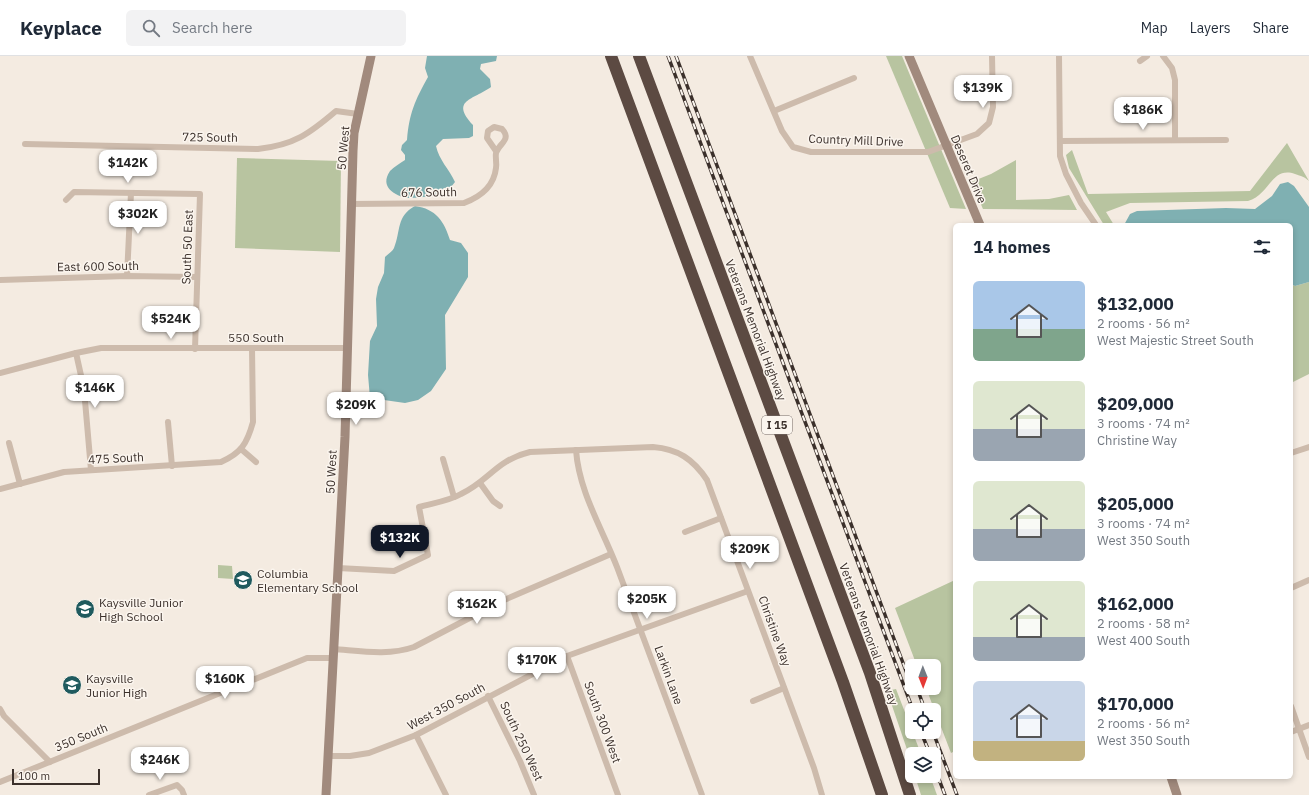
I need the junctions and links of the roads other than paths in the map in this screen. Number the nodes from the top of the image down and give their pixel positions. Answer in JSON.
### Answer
{"nodes":[{"id":1,"x":371,"y":56,"type":"edge"},
{"id":2,"x":611,"y":56,"type":"edge"},
{"id":3,"x":638,"y":56,"type":"edge"},
{"id":4,"x":750,"y":56,"type":"edge"},
{"id":5,"x":909,"y":56,"type":"edge"},
{"id":6,"x":992,"y":56,"type":"edge"},
{"id":7,"x":1058,"y":56,"type":"edge"},
{"id":8,"x":1147,"y":56,"type":"edge"},
{"id":9,"x":1163,"y":56,"type":"edge"},
{"id":10,"x":1140,"y":61,"type":"dead end"},
{"id":11,"x":854,"y":78,"type":"dead end"},
{"id":12,"x":774,"y":111,"type":"junction"},
{"id":13,"x":358,"y":114,"type":"junction"},
{"id":14,"x":1175,"y":140,"type":"junction"},
{"id":15,"x":1226,"y":140,"type":"dead end"},
{"id":16,"x":1060,"y":141,"type":"junction"},
{"id":17,"x":25,"y":144,"type":"dead end"},
{"id":18,"x":946,"y":146,"type":"junction"},
{"id":19,"x":496,"y":151,"type":"dead end"},
{"id":20,"x":131,"y":193,"type":"junction"},
{"id":21,"x":66,"y":200,"type":"dead end"},
{"id":22,"x":351,"y":204,"type":"junction"},
{"id":23,"x":979,"y":223,"type":"edge"},
{"id":24,"x":1095,"y":223,"type":"edge"},
{"id":25,"x":127,"y":276,"type":"junction"},
{"id":26,"x":197,"y":277,"type":"junction"},
{"id":27,"x":0,"y":280,"type":"edge"},
{"id":28,"x":252,"y":348,"type":"junction"},
{"id":29,"x":348,"y":348,"type":"junction"},
{"id":30,"x":195,"y":349,"type":"junction"},
{"id":31,"x":76,"y":353,"type":"junction"},
{"id":32,"x":0,"y":373,"type":"edge"},
{"id":33,"x":168,"y":422,"type":"dead end"},
{"id":34,"x":9,"y":443,"type":"dead end"},
{"id":35,"x":1309,"y":447,"type":"edge"},
{"id":36,"x":241,"y":449,"type":"junction"},
{"id":37,"x":576,"y":450,"type":"junction"},
{"id":38,"x":1293,"y":452,"type":"edge"},
{"id":39,"x":443,"y":459,"type":"dead end"},
{"id":40,"x":256,"y":462,"type":"dead end"},
{"id":41,"x":172,"y":466,"type":"junction"},
{"id":42,"x":90,"y":470,"type":"junction"},
{"id":43,"x":480,"y":483,"type":"junction"},
{"id":44,"x":20,"y":484,"type":"junction"},
{"id":45,"x":0,"y":489,"type":"edge"},
{"id":46,"x":454,"y":497,"type":"junction"},
{"id":47,"x":500,"y":506,"type":"dead end"},
{"id":48,"x":721,"y":518,"type":"junction"},
{"id":49,"x":685,"y":532,"type":"dead end"},
{"id":50,"x":611,"y":554,"type":"junction"},
{"id":51,"x":338,"y":568,"type":"junction"},
{"id":52,"x":1309,"y":580,"type":"edge"},
{"id":53,"x":1293,"y":587,"type":"edge"},
{"id":54,"x":748,"y":591,"type":"junction"},
{"id":55,"x":641,"y":629,"type":"junction"},
{"id":56,"x":333,"y":653,"type":"junction"},
{"id":57,"x":567,"y":656,"type":"junction"},
{"id":58,"x":784,"y":688,"type":"junction"},
{"id":59,"x":488,"y":696,"type":"junction"},
{"id":60,"x":753,"y":701,"type":"dead end"},
{"id":61,"x":0,"y":709,"type":"edge"},
{"id":62,"x":1293,"y":712,"type":"edge"},
{"id":63,"x":1309,"y":725,"type":"edge"},
{"id":64,"x":1299,"y":729,"type":"junction"},
{"id":65,"x":1293,"y":731,"type":"edge"},
{"id":66,"x":416,"y":735,"type":"junction"},
{"id":67,"x":328,"y":756,"type":"junction"},
{"id":68,"x":1309,"y":757,"type":"edge"},
{"id":69,"x":50,"y":762,"type":"junction"},
{"id":70,"x":1174,"y":779,"type":"edge"},
{"id":71,"x":0,"y":782,"type":"edge"},
{"id":72,"x":149,"y":795,"type":"edge"},
{"id":73,"x":184,"y":795,"type":"edge"},
{"id":74,"x":326,"y":795,"type":"edge"},
{"id":75,"x":446,"y":795,"type":"edge"},
{"id":76,"x":534,"y":795,"type":"edge"},
{"id":77,"x":618,"y":795,"type":"edge"},
{"id":78,"x":702,"y":795,"type":"edge"},
{"id":79,"x":822,"y":795,"type":"edge"},
{"id":80,"x":882,"y":795,"type":"edge"},
{"id":81,"x":910,"y":795,"type":"edge"},
{"id":82,"x":1178,"y":795,"type":"edge"}],
"edges":[{"from":1,"to":13,"type":"street","name":"50 West"},
{"from":2,"to":80,"type":"highway","number":"I 15"},
{"from":3,"to":81,"type":"highway","name":"Veterans Memorial Highway","number":"I 15"},
{"from":4,"to":12,"type":"street","name":"Country Mill Drive"},
{"from":5,"to":18,"type":"street","name":"Deseret Drive"},
{"from":6,"to":18,"type":"street","name":"Country Mill Drive"},
{"from":7,"to":16,"type":"street"},
{"from":8,"to":10,"type":"street"},
{"from":9,"to":14,"type":"street"},
{"from":11,"to":12,"type":"street"},
{"from":12,"to":18,"type":"street","name":"Country Mill Drive"},
{"from":13,"to":17,"type":"street","name":"725 South"},
{"from":13,"to":22,"type":"street","name":"50 West"},
{"from":14,"to":15,"type":"street"},
{"from":14,"to":16,"type":"street"},
{"from":16,"to":24,"type":"street"},
{"from":18,"to":23,"type":"street","name":"Deseret Drive"},
{"from":19,"to":22,"type":"street","name":"676 South"},
{"from":20,"to":21,"type":"street"},
{"from":20,"to":25,"type":"street"},
{"from":20,"to":26,"type":"street","name":"South 50 East"},
{"from":22,"to":29,"type":"street","name":"50 West"},
{"from":25,"to":26,"type":"street","name":"East 600 South"},
{"from":25,"to":27,"type":"street","name":"East 600 South"},
{"from":26,"to":30,"type":"street","name":"South 50 East"},
{"from":28,"to":29,"type":"street","name":"550 South"},
{"from":28,"to":30,"type":"street","name":"550 South"},
{"from":28,"to":36,"type":"street"},
{"from":29,"to":51,"type":"street","name":"50 West"},
{"from":30,"to":31,"type":"street","name":"550 South"},
{"from":31,"to":32,"type":"street","name":"550 South"},
{"from":31,"to":42,"type":"street"},
{"from":33,"to":41,"type":"street"},
{"from":34,"to":44,"type":"street"},
{"from":35,"to":38,"type":"street"},
{"from":36,"to":40,"type":"street"},
{"from":36,"to":41,"type":"street","name":"475 South"},
{"from":37,"to":43,"type":"street","name":"Christine Way"},
{"from":37,"to":48,"type":"street","name":"Christine Way"},
{"from":37,"to":50,"type":"street","name":"Larkin Lane"},
{"from":39,"to":46,"type":"street"},
{"from":41,"to":42,"type":"street","name":"475 South"},
{"from":42,"to":44,"type":"street","name":"475 South"},
{"from":43,"to":46,"type":"street","name":"Christine Way"},
{"from":43,"to":47,"type":"street"},
{"from":44,"to":45,"type":"street","name":"475 South"},
{"from":46,"to":51,"type":"street","name":"Christine Way"},
{"from":48,"to":49,"type":"street"},
{"from":48,"to":54,"type":"street","name":"Christine Way"},
{"from":50,"to":55,"type":"street","name":"Larkin Lane"},
{"from":50,"to":56,"type":"street"},
{"from":51,"to":56,"type":"street","name":"50 West"},
{"from":52,"to":53,"type":"street"},
{"from":54,"to":55,"type":"street","name":"West 350 South"},
{"from":54,"to":58,"type":"street","name":"Christine Way"},
{"from":55,"to":57,"type":"street","name":"West 350 South"},
{"from":55,"to":78,"type":"street","name":"Larkin Lane"},
{"from":56,"to":67,"type":"street","name":"50 West"},
{"from":56,"to":69,"type":"street","name":"350 South"},
{"from":57,"to":59,"type":"street","name":"West 350 South"},
{"from":57,"to":77,"type":"street","name":"South 300 West"},
{"from":58,"to":60,"type":"street"},
{"from":58,"to":79,"type":"street","name":"Christine Way"},
{"from":59,"to":66,"type":"street","name":"West 350 South"},
{"from":59,"to":76,"type":"street","name":"South 250 West"},
{"from":61,"to":69,"type":"street"},
{"from":62,"to":64,"type":"street"},
{"from":63,"to":64,"type":"street"},
{"from":64,"to":65,"type":"street"},
{"from":64,"to":68,"type":"street"},
{"from":66,"to":67,"type":"street","name":"West 350 South"},
{"from":66,"to":75,"type":"street"},
{"from":67,"to":74,"type":"street","name":"50 West"},
{"from":69,"to":71,"type":"street","name":"350 South"},
{"from":70,"to":82,"type":"street"},
{"from":72,"to":73,"type":"street"}]}
